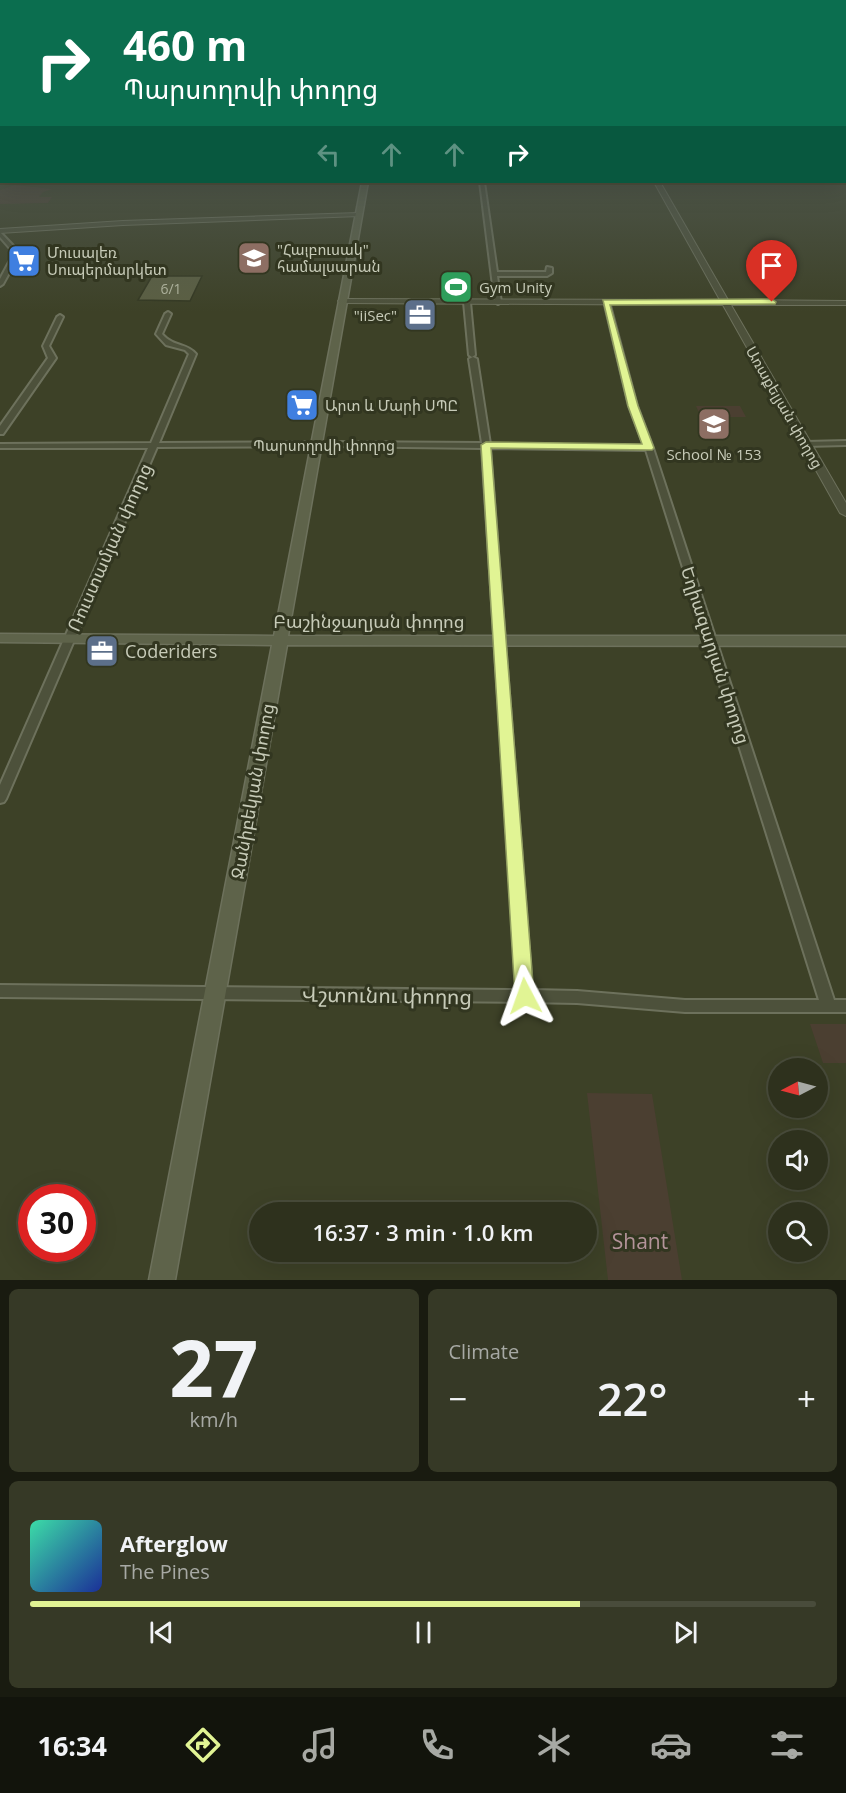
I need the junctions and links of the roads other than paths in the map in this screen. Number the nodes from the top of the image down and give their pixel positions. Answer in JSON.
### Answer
{"nodes":[{"id":1,"x":363,"y":193,"type":"edge"},
{"id":2,"x":483,"y":193,"type":"edge"},
{"id":3,"x":663,"y":193,"type":"edge"},
{"id":4,"x":358,"y":215,"type":"junction"},
{"id":5,"x":0,"y":232,"type":"edge"},
{"id":6,"x":549,"y":268,"type":"dead end"},
{"id":7,"x":494,"y":278,"type":"junction"},
{"id":8,"x":555,"y":281,"type":"dead end"},
{"id":9,"x":0,"y":284,"type":"edge"},
{"id":10,"x":342,"y":302,"type":"junction"},
{"id":11,"x":467,"y":302,"type":"junction"},
{"id":12,"x":498,"y":302,"type":"junction"},
{"id":13,"x":606,"y":302,"type":"junction"},
{"id":14,"x":724,"y":302,"type":"junction"},
{"id":15,"x":846,"y":303,"type":"edge"},
{"id":16,"x":168,"y":314,"type":"dead end"},
{"id":17,"x":60,"y":317,"type":"dead end"},
{"id":18,"x":0,"y":432,"type":"edge"},
{"id":19,"x":846,"y":443,"type":"edge"},
{"id":20,"x":315,"y":444,"type":"junction"},
{"id":21,"x":806,"y":444,"type":"junction"},
{"id":22,"x":486,"y":445,"type":"junction"},
{"id":23,"x":0,"y":446,"type":"edge"},
{"id":24,"x":154,"y":446,"type":"junction"},
{"id":25,"x":649,"y":448,"type":"junction"},
{"id":26,"x":846,"y":513,"type":"edge"},
{"id":27,"x":0,"y":638,"type":"edge"},
{"id":28,"x":69,"y":638,"type":"junction"},
{"id":29,"x":279,"y":640,"type":"junction"},
{"id":30,"x":846,"y":640,"type":"edge"},
{"id":31,"x":501,"y":641,"type":"junction"},
{"id":32,"x":712,"y":642,"type":"junction"},
{"id":33,"x":0,"y":800,"type":"edge"},
{"id":34,"x":0,"y":991,"type":"edge"},
{"id":35,"x":215,"y":993,"type":"junction"},
{"id":36,"x":525,"y":996,"type":"junction"},
{"id":37,"x":846,"y":1006,"type":"edge"},
{"id":38,"x":829,"y":1007,"type":"junction"},
{"id":39,"x":162,"y":1280,"type":"edge"}],
"edges":[{"from":1,"to":4,"type":"main road","name":"Ջանիբեկյան փողոց"},
{"from":2,"to":7,"type":"street"},
{"from":3,"to":14,"type":"street","name":"Առաքելյան փողոց"},
{"from":4,"to":5,"type":"street"},
{"from":4,"to":10,"type":"main road","name":"Ջանիբեկյան փողոց"},
{"from":5,"to":9,"type":"street"},
{"from":6,"to":7,"type":"street"},
{"from":7,"to":8,"type":"street"},
{"from":7,"to":12,"type":"street"},
{"from":10,"to":11,"type":"street"},
{"from":10,"to":20,"type":"main road","name":"Ջանիբեկյան փողոց"},
{"from":11,"to":12,"type":"street"},
{"from":11,"to":22,"type":"street"},
{"from":12,"to":13,"type":"street"},
{"from":13,"to":14,"type":"street"},
{"from":13,"to":25,"type":"street","name":"Եղիազարյան փողոց"},
{"from":14,"to":15,"type":"street"},
{"from":14,"to":21,"type":"street","name":"Առաքելյան փողոց"},
{"from":16,"to":24,"type":"street","name":"Ռուստամյան փողոց"},
{"from":17,"to":18,"type":"street"},
{"from":19,"to":21,"type":"street"},
{"from":20,"to":22,"type":"street","name":"Պարսողովի փողոց"},
{"from":20,"to":24,"type":"street","name":"Պարսողովի փողոց"},
{"from":20,"to":29,"type":"main road","name":"Ջանիբեկյան փողոց"},
{"from":21,"to":26,"type":"street","name":"Առաքելյան փողոց"},
{"from":22,"to":25,"type":"street","name":"Պարսողովի փողոց"},
{"from":22,"to":31,"type":"street"},
{"from":23,"to":24,"type":"street","name":"Պարսողովի փողոց"},
{"from":24,"to":28,"type":"street","name":"Ռուստամյան փողոց"},
{"from":25,"to":32,"type":"street","name":"Եղիազարյան փողոց"},
{"from":27,"to":28,"type":"main road","name":"Բաշինջաղյան փողոց"},
{"from":28,"to":29,"type":"main road","name":"Բաշինջաղյան փողոց"},
{"from":28,"to":33,"type":"street","name":"Ռուստամյան փողոց"},
{"from":29,"to":31,"type":"main road","name":"Բաշինջաղյան փողոց"},
{"from":29,"to":35,"type":"main road","name":"Ջանիբեկյան փողոց"},
{"from":30,"to":32,"type":"main road","name":"Բաշինջաղյան փողոց"},
{"from":31,"to":32,"type":"main road","name":"Բաշինջաղյան փողոց"},
{"from":31,"to":36,"type":"street"},
{"from":32,"to":38,"type":"street","name":"Եղիազարյան փողոց"},
{"from":34,"to":35,"type":"street","name":"Վշտունու փողոց"},
{"from":35,"to":36,"type":"street","name":"Վշտունու փողոց"},
{"from":35,"to":39,"type":"main road","name":"Ջանիբեկյան փողոց"},
{"from":36,"to":38,"type":"street","name":"Վշտունու փողոց"},
{"from":37,"to":38,"type":"street","name":"Վշտունու փողոց"}]}
